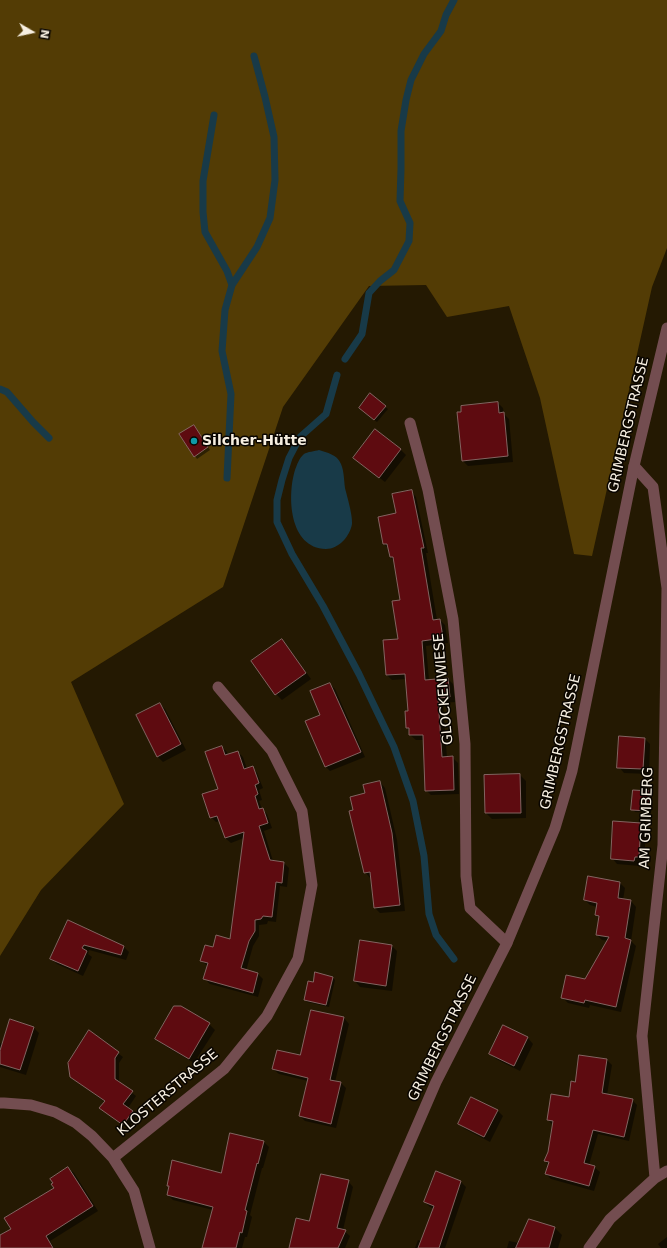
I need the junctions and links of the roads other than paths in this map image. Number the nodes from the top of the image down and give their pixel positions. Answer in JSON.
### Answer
{"nodes":[{"id":1,"x":667,"y":328,"type":"edge"},
{"id":2,"x":410,"y":422,"type":"dead end"},
{"id":3,"x":634,"y":466,"type":"junction"},
{"id":4,"x":218,"y":687,"type":"dead end"},
{"id":5,"x":507,"y":943,"type":"junction"},
{"id":6,"x":0,"y":1103,"type":"edge"},
{"id":7,"x":113,"y":1158,"type":"junction"},
{"id":8,"x":667,"y":1171,"type":"edge"},
{"id":9,"x":655,"y":1178,"type":"junction"},
{"id":10,"x":150,"y":1248,"type":"edge"},
{"id":11,"x":364,"y":1248,"type":"edge"},
{"id":12,"x":589,"y":1248,"type":"edge"}],
"edges":[{"from":1,"to":3,"type":"street","name":"GRIMBERGSTRASSE"},
{"from":2,"to":5,"type":"street","name":"GLOCKENWIESE"},
{"from":3,"to":5,"type":"street","name":"GRIMBERGSTRASSE"},
{"from":3,"to":9,"type":"street","name":"AM GRIMBERG"},
{"from":4,"to":7,"type":"street","name":"KLOSTERSTRASSE"},
{"from":5,"to":11,"type":"street","name":"GRIMBERGSTRASSE"},
{"from":6,"to":7,"type":"street"},
{"from":7,"to":10,"type":"street"},
{"from":8,"to":9,"type":"street"},
{"from":9,"to":12,"type":"street"}]}
